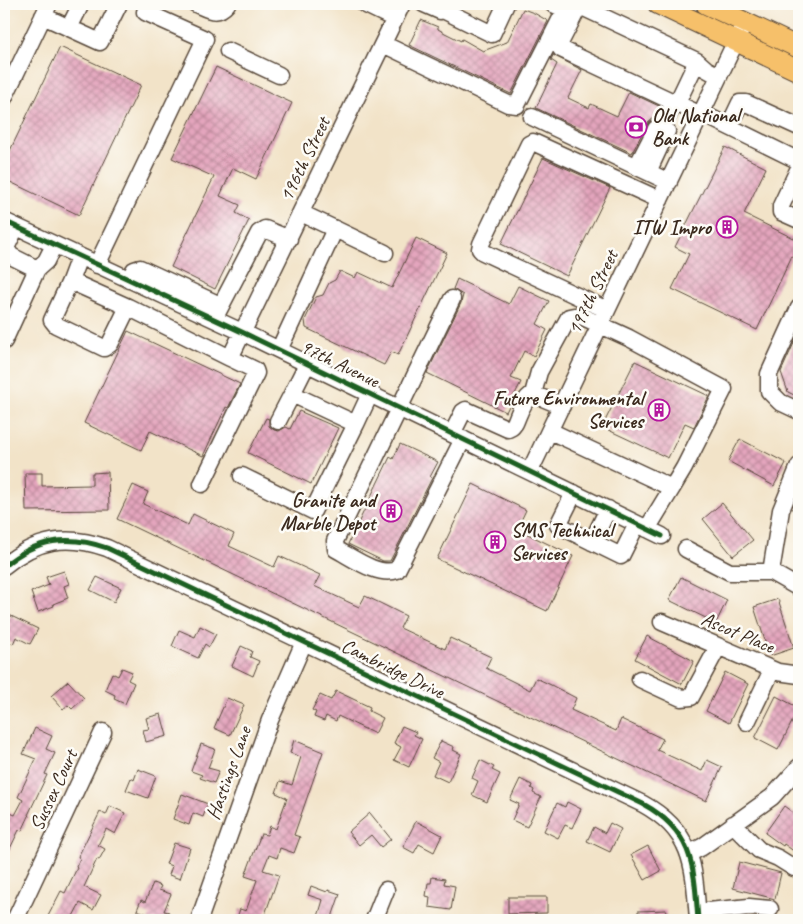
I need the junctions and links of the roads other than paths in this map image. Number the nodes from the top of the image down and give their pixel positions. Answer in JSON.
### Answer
{"nodes":[{"id":1,"x":81,"y":4,"type":"edge"},
{"id":2,"x":119,"y":4,"type":"edge"},
{"id":3,"x":196,"y":4,"type":"edge"},
{"id":4,"x":226,"y":4,"type":"edge"},
{"id":5,"x":364,"y":4,"type":"edge"},
{"id":6,"x":402,"y":4,"type":"edge"},
{"id":7,"x":424,"y":4,"type":"edge"},
{"id":8,"x":506,"y":4,"type":"edge"},
{"id":9,"x":658,"y":4,"type":"edge"},
{"id":10,"x":706,"y":4,"type":"edge"},
{"id":11,"x":445,"y":7,"type":"edge"},
{"id":12,"x":46,"y":10,"type":"edge"},
{"id":13,"x":563,"y":10,"type":"edge"},
{"id":14,"x":145,"y":12,"type":"dead end"},
{"id":15,"x":395,"y":19,"type":"junction"},
{"id":16,"x":745,"y":22,"type":"junction"},
{"id":17,"x":69,"y":28,"type":"junction"},
{"id":18,"x":736,"y":41,"type":"junction"},
{"id":19,"x":383,"y":44,"type":"junction"},
{"id":20,"x":799,"y":48,"type":"edge"},
{"id":21,"x":228,"y":51,"type":"dead end"},
{"id":22,"x":697,"y":61,"type":"junction"},
{"id":23,"x":799,"y":71,"type":"edge"},
{"id":24,"x":279,"y":75,"type":"dead end"},
{"id":25,"x":719,"y":76,"type":"junction"},
{"id":26,"x":4,"y":98,"type":"edge"},
{"id":27,"x":677,"y":103,"type":"junction"},
{"id":28,"x":701,"y":114,"type":"junction"},
{"id":29,"x":532,"y":117,"type":"dead end"},
{"id":30,"x":728,"y":126,"type":"junction"},
{"id":31,"x":799,"y":127,"type":"edge"},
{"id":32,"x":799,"y":161,"type":"edge"},
{"id":33,"x":799,"y":168,"type":"edge"},
{"id":34,"x":642,"y":169,"type":"junction"},
{"id":35,"x":669,"y":182,"type":"junction"},
{"id":36,"x":660,"y":200,"type":"junction"},
{"id":37,"x":301,"y":213,"type":"junction"},
{"id":38,"x":799,"y":220,"type":"edge"},
{"id":39,"x":10,"y":224,"type":"edge"},
{"id":40,"x":335,"y":229,"type":"junction"},
{"id":41,"x":289,"y":239,"type":"junction"},
{"id":42,"x":54,"y":245,"type":"junction"},
{"id":43,"x":385,"y":253,"type":"dead end"},
{"id":44,"x":79,"y":257,"type":"junction"},
{"id":45,"x":97,"y":265,"type":"junction"},
{"id":46,"x":37,"y":269,"type":"junction"},
{"id":47,"x":129,"y":280,"type":"junction"},
{"id":48,"x":70,"y":281,"type":"junction"},
{"id":49,"x":156,"y":292,"type":"junction"},
{"id":50,"x":452,"y":299,"type":"dead end"},
{"id":51,"x":128,"y":307,"type":"junction"},
{"id":52,"x":799,"y":308,"type":"edge"},
{"id":53,"x":607,"y":310,"type":"junction"},
{"id":54,"x":217,"y":312,"type":"junction"},
{"id":55,"x":145,"y":315,"type":"junction"},
{"id":56,"x":600,"y":326,"type":"junction"},
{"id":57,"x":244,"y":333,"type":"junction"},
{"id":58,"x":4,"y":341,"type":"edge"},
{"id":59,"x":279,"y":350,"type":"junction"},
{"id":60,"x":230,"y":358,"type":"junction"},
{"id":61,"x":307,"y":364,"type":"junction"},
{"id":62,"x":292,"y":394,"type":"junction"},
{"id":63,"x":370,"y":394,"type":"junction"},
{"id":64,"x":533,"y":394,"type":"junction"},
{"id":65,"x":562,"y":406,"type":"junction"},
{"id":66,"x":399,"y":408,"type":"junction"},
{"id":67,"x":799,"y":411,"type":"edge"},
{"id":68,"x":278,"y":421,"type":"dead end"},
{"id":69,"x":356,"y":424,"type":"junction"},
{"id":70,"x":508,"y":429,"type":"junction"},
{"id":71,"x":550,"y":431,"type":"junction"},
{"id":72,"x":457,"y":436,"type":"junction"},
{"id":73,"x":495,"y":454,"type":"junction"},
{"id":74,"x":799,"y":466,"type":"edge"},
{"id":75,"x":530,"y":471,"type":"junction"},
{"id":76,"x":242,"y":476,"type":"dead end"},
{"id":77,"x":202,"y":484,"type":"dead end"},
{"id":78,"x":672,"y":488,"type":"junction"},
{"id":79,"x":574,"y":493,"type":"junction"},
{"id":80,"x":608,"y":509,"type":"junction"},
{"id":81,"x":649,"y":529,"type":"junction"},
{"id":82,"x":592,"y":542,"type":"junction"},
{"id":83,"x":686,"y":548,"type":"dead end"},
{"id":84,"x":4,"y":566,"type":"edge"},
{"id":85,"x":771,"y":572,"type":"junction"},
{"id":86,"x":799,"y":588,"type":"edge"},
{"id":87,"x":662,"y":622,"type":"dead end"},
{"id":88,"x":304,"y":642,"type":"junction"},
{"id":89,"x":718,"y":646,"type":"junction"},
{"id":90,"x":772,"y":670,"type":"junction"},
{"id":91,"x":799,"y":676,"type":"edge"},
{"id":92,"x":640,"y":679,"type":"dead end"},
{"id":93,"x":747,"y":722,"type":"dead end"},
{"id":94,"x":103,"y":732,"type":"dead end"},
{"id":95,"x":799,"y":767,"type":"edge"},
{"id":96,"x":733,"y":824,"type":"junction"},
{"id":97,"x":690,"y":853,"type":"junction"},
{"id":98,"x":794,"y":868,"type":"dead end"},
{"id":99,"x":386,"y":890,"type":"dead end"},
{"id":100,"x":770,"y":909,"type":"dead end"},
{"id":101,"x":698,"y":916,"type":"edge"},
{"id":102,"x":15,"y":920,"type":"edge"},
{"id":103,"x":199,"y":920,"type":"edge"},
{"id":104,"x":374,"y":920,"type":"edge"}],
"edges":[{"from":1,"to":17,"type":"street"},
{"from":2,"to":17,"type":"street"},
{"from":3,"to":4,"type":"street"},
{"from":5,"to":15,"type":"street"},
{"from":6,"to":15,"type":"street","name":"196th Street"},
{"from":7,"to":11,"type":"street"},
{"from":8,"to":11,"type":"street"},
{"from":9,"to":18,"type":"main road"},
{"from":10,"to":16,"type":"main road"},
{"from":12,"to":17,"type":"street"},
{"from":12,"to":26,"type":"street"},
{"from":13,"to":19,"type":"street"},
{"from":13,"to":22,"type":"street"},
{"from":13,"to":27,"type":"street"},
{"from":14,"to":45,"type":"street"},
{"from":15,"to":19,"type":"street","name":"196th Street"},
{"from":16,"to":18,"type":"street","name":"197th Street"},
{"from":16,"to":20,"type":"main road"},
{"from":18,"to":23,"type":"main road"},
{"from":18,"to":25,"type":"street","name":"197th Street"},
{"from":19,"to":37,"type":"street","name":"196th Street"},
{"from":21,"to":24,"type":"street"},
{"from":22,"to":25,"type":"street"},
{"from":22,"to":27,"type":"street"},
{"from":25,"to":28,"type":"street","name":"197th Street"},
{"from":27,"to":28,"type":"street"},
{"from":27,"to":34,"type":"street"},
{"from":28,"to":30,"type":"street"},
{"from":28,"to":35,"type":"street","name":"197th Street"},
{"from":29,"to":34,"type":"street"},
{"from":30,"to":31,"type":"street"},
{"from":30,"to":32,"type":"street"},
{"from":33,"to":38,"type":"street"},
{"from":34,"to":35,"type":"street"},
{"from":35,"to":36,"type":"street","name":"197th Street"},
{"from":36,"to":53,"type":"street","name":"197th Street"},
{"from":36,"to":53,"type":"street"},
{"from":37,"to":40,"type":"street"},
{"from":37,"to":41,"type":"street","name":"196th Street"},
{"from":39,"to":42,"type":"street","name":"97th Avenue"},
{"from":39,"to":46,"type":"street"},
{"from":40,"to":43,"type":"street"},
{"from":40,"to":59,"type":"street"},
{"from":41,"to":54,"type":"street"},
{"from":41,"to":57,"type":"street","name":"196th Street"},
{"from":42,"to":44,"type":"street","name":"97th Avenue"},
{"from":42,"to":46,"type":"street"},
{"from":44,"to":45,"type":"street","name":"97th Avenue"},
{"from":44,"to":48,"type":"street"},
{"from":45,"to":47,"type":"street","name":"97th Avenue"},
{"from":46,"to":58,"type":"street"},
{"from":47,"to":49,"type":"street","name":"97th Avenue"},
{"from":47,"to":54,"type":"street"},
{"from":48,"to":51,"type":"street"},
{"from":48,"to":51,"type":"street"},
{"from":49,"to":54,"type":"street","name":"97th Avenue"},
{"from":49,"to":55,"type":"street"},
{"from":50,"to":66,"type":"street"},
{"from":51,"to":55,"type":"street"},
{"from":52,"to":67,"type":"street"},
{"from":53,"to":56,"type":"street","name":"197th Street"},
{"from":54,"to":57,"type":"street","name":"97th Avenue"},
{"from":55,"to":60,"type":"street"},
{"from":56,"to":64,"type":"street"},
{"from":56,"to":65,"type":"street","name":"197th Street"},
{"from":56,"to":78,"type":"street"},
{"from":57,"to":59,"type":"street","name":"97th Avenue"},
{"from":57,"to":60,"type":"street","name":"196th Street"},
{"from":59,"to":61,"type":"street","name":"97th Avenue"},
{"from":60,"to":77,"type":"street"},
{"from":61,"to":62,"type":"street"},
{"from":61,"to":63,"type":"street","name":"97th Avenue"},
{"from":62,"to":68,"type":"street"},
{"from":62,"to":69,"type":"street"},
{"from":63,"to":66,"type":"street","name":"97th Avenue"},
{"from":63,"to":69,"type":"street"},
{"from":64,"to":65,"type":"street"},
{"from":64,"to":70,"type":"street"},
{"from":65,"to":71,"type":"street","name":"197th Street"},
{"from":66,"to":72,"type":"street","name":"97th Avenue"},
{"from":66,"to":72,"type":"street"},
{"from":69,"to":76,"type":"street"},
{"from":70,"to":72,"type":"street"},
{"from":70,"to":73,"type":"street"},
{"from":71,"to":75,"type":"street","name":"197th Street"},
{"from":71,"to":78,"type":"street"},
{"from":72,"to":73,"type":"street","name":"97th Avenue"},
{"from":73,"to":75,"type":"street","name":"97th Avenue"},
{"from":74,"to":85,"type":"street"},
{"from":75,"to":79,"type":"street","name":"97th Avenue"},
{"from":78,"to":81,"type":"street"},
{"from":79,"to":80,"type":"street","name":"97th Avenue"},
{"from":79,"to":82,"type":"street"},
{"from":80,"to":81,"type":"street","name":"97th Avenue"},
{"from":80,"to":82,"type":"street"},
{"from":81,"to":82,"type":"street"},
{"from":83,"to":85,"type":"street"},
{"from":84,"to":88,"type":"street","name":"Cambridge Drive"},
{"from":85,"to":86,"type":"street"},
{"from":87,"to":89,"type":"street","name":"Ascot Place"},
{"from":88,"to":97,"type":"street","name":"Cambridge Drive"},
{"from":88,"to":103,"type":"street","name":"Hastings Lane"},
{"from":89,"to":90,"type":"street","name":"Ascot Place"},
{"from":89,"to":92,"type":"street"},
{"from":90,"to":91,"type":"street","name":"Ascot Place"},
{"from":90,"to":93,"type":"street"},
{"from":94,"to":102,"type":"street","name":"Sussex Court"},
{"from":95,"to":96,"type":"street"},
{"from":96,"to":97,"type":"street"},
{"from":96,"to":98,"type":"street"},
{"from":97,"to":101,"type":"street","name":"Cambridge Drive"},
{"from":99,"to":104,"type":"street"},
{"from":100,"to":101,"type":"street"}]}
